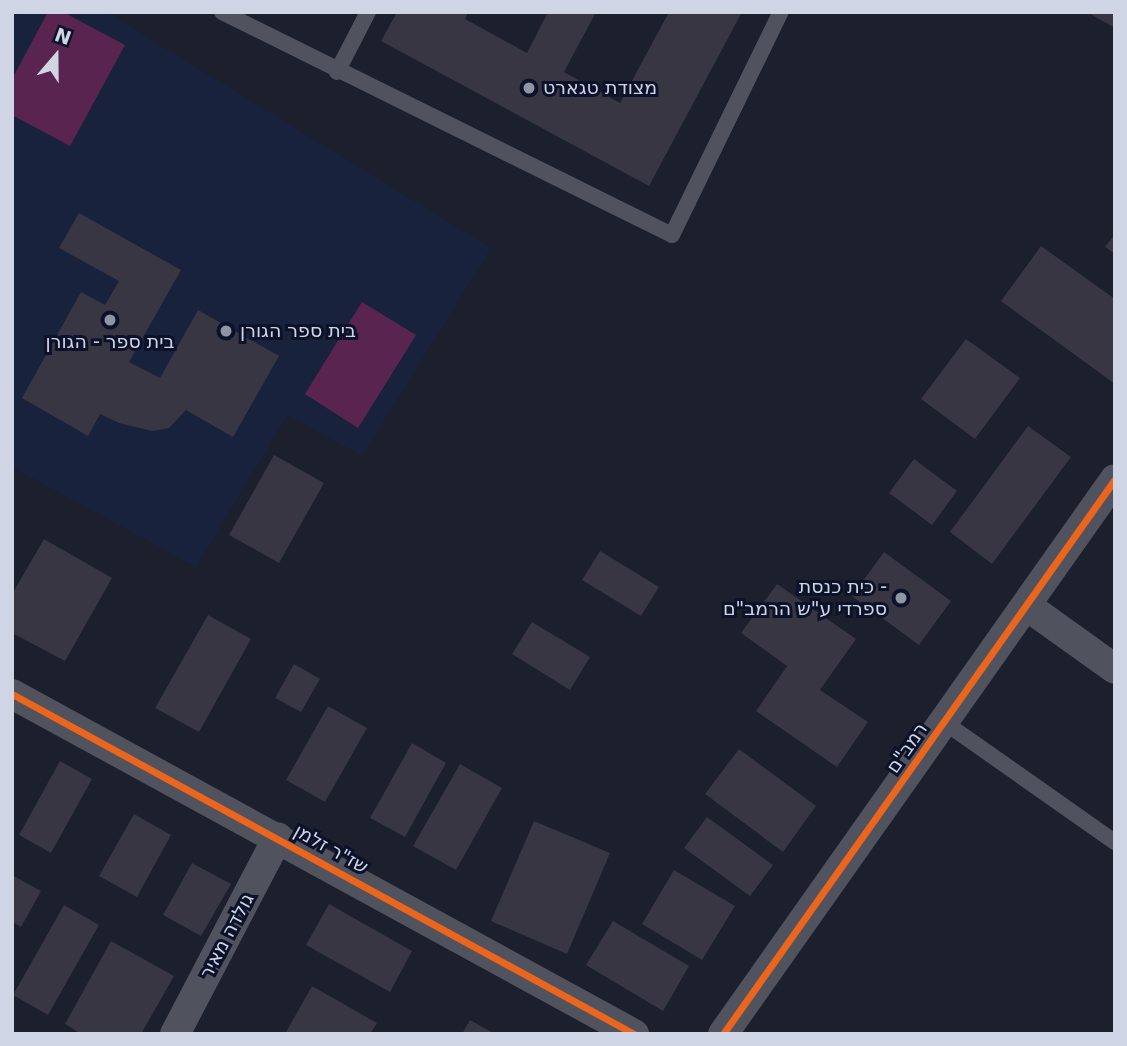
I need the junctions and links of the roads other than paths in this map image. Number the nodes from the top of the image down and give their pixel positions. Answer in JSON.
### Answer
{"nodes":[{"id":1,"x":222,"y":12,"type":"edge"},
{"id":2,"x":368,"y":12,"type":"edge"},
{"id":3,"x":781,"y":12,"type":"edge"},
{"id":4,"x":337,"y":72,"type":"junction"},
{"id":5,"x":1115,"y":479,"type":"edge"},
{"id":6,"x":1027,"y":606,"type":"junction"},
{"id":7,"x":1115,"y":669,"type":"edge"},
{"id":8,"x":12,"y":694,"type":"edge"},
{"id":9,"x":944,"y":722,"type":"junction"},
{"id":10,"x":278,"y":837,"type":"junction"},
{"id":11,"x":1115,"y":842,"type":"edge"},
{"id":12,"x":175,"y":1034,"type":"edge"},
{"id":13,"x":634,"y":1034,"type":"edge"},
{"id":14,"x":723,"y":1034,"type":"edge"}],
"edges":[{"from":1,"to":4,"type":"lane"},
{"from":2,"to":4,"type":"lane"},
{"from":3,"to":4,"type":"lane"},
{"from":5,"to":6,"type":"street","name":"רמב\"ם"},
{"from":6,"to":7,"type":"street"},
{"from":6,"to":9,"type":"street","name":"רמב\"ם"},
{"from":8,"to":10,"type":"street","name":"שז\"ר זלמן"},
{"from":9,"to":11,"type":"lane"},
{"from":9,"to":14,"type":"street","name":"רמב\"ם"},
{"from":10,"to":12,"type":"street","name":"גולדה מאיר"},
{"from":10,"to":13,"type":"street","name":"שז\"ר זלמן"}]}
